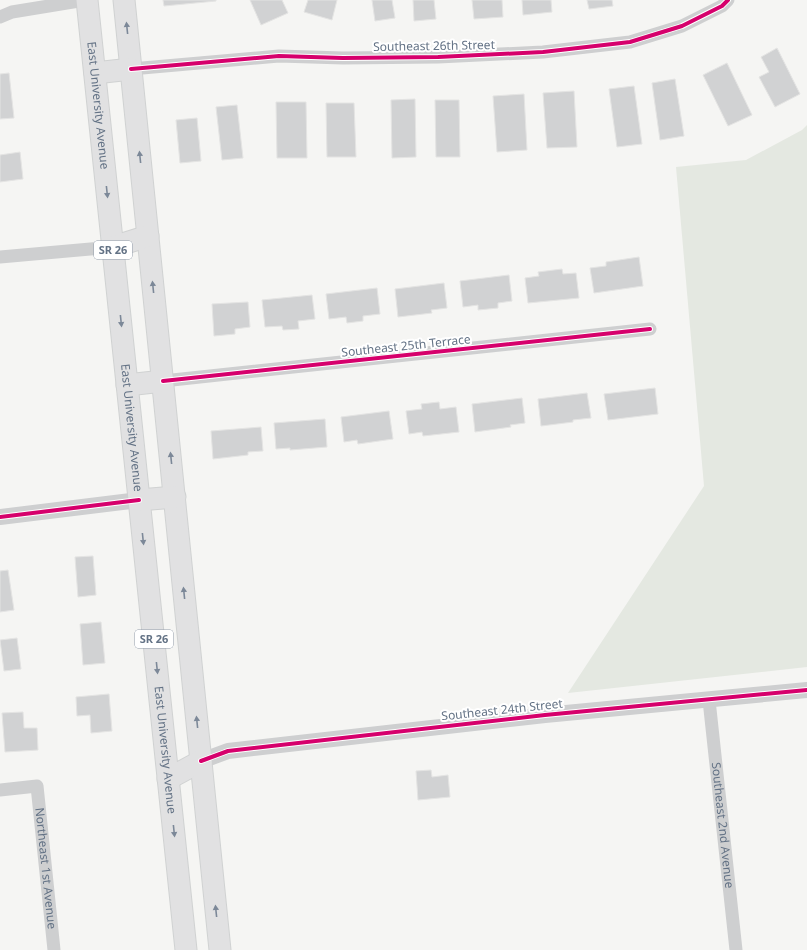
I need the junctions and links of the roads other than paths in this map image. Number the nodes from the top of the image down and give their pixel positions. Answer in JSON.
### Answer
{"nodes":[{"id":1,"x":86,"y":0,"type":"edge"},
{"id":2,"x":124,"y":0,"type":"edge"},
{"id":3,"x":728,"y":0,"type":"edge"},
{"id":4,"x":0,"y":17,"type":"edge"},
{"id":5,"x":131,"y":69,"type":"junction"},
{"id":6,"x":95,"y":73,"type":"junction"},
{"id":7,"x":148,"y":236,"type":"junction"},
{"id":8,"x":113,"y":247,"type":"junction"},
{"id":9,"x":0,"y":257,"type":"edge"},
{"id":10,"x":650,"y":329,"type":"dead end"},
{"id":11,"x":163,"y":381,"type":"junction"},
{"id":12,"x":127,"y":385,"type":"junction"},
{"id":13,"x":175,"y":497,"type":"junction"},
{"id":14,"x":139,"y":500,"type":"junction"},
{"id":15,"x":0,"y":517,"type":"edge"},
{"id":16,"x":807,"y":690,"type":"edge"},
{"id":17,"x":709,"y":700,"type":"junction"},
{"id":18,"x":201,"y":761,"type":"junction"},
{"id":19,"x":168,"y":779,"type":"junction"},
{"id":20,"x":0,"y":790,"type":"edge"},
{"id":21,"x":54,"y":950,"type":"edge"},
{"id":22,"x":186,"y":950,"type":"edge"},
{"id":23,"x":220,"y":950,"type":"edge"},
{"id":24,"x":736,"y":950,"type":"edge"}],
"edges":[{"from":1,"to":4,"type":"street"},
{"from":1,"to":6,"type":"main road","name":"East University Avenue","number":"SR 26"},
{"from":5,"to":2,"type":"main road","number":"SR 26","one_way":true},
{"from":3,"to":5,"type":"street","name":"Southeast 26th Street"},
{"from":5,"to":6,"type":"main road"},
{"from":7,"to":5,"type":"main road","number":"SR 26","one_way":true},
{"from":6,"to":8,"type":"main road","name":"East University Avenue","number":"SR 26","one_way":true},
{"from":7,"to":8,"type":"main road"},
{"from":11,"to":7,"type":"main road","number":"SR 26","one_way":true},
{"from":8,"to":9,"type":"street"},
{"from":8,"to":12,"type":"main road","name":"East University Avenue","number":"SR 26","one_way":true},
{"from":10,"to":11,"type":"street","name":"Southeast 25th Terrace"},
{"from":11,"to":12,"type":"main road"},
{"from":13,"to":11,"type":"main road","number":"SR 26","one_way":true},
{"from":12,"to":14,"type":"main road","name":"East University Avenue","number":"SR 26"},
{"from":13,"to":14,"type":"main road"},
{"from":18,"to":13,"type":"main road","number":"SR 26","one_way":true},
{"from":14,"to":15,"type":"street"},
{"from":14,"to":19,"type":"main road","name":"East University Avenue","number":"SR 26","one_way":true},
{"from":16,"to":17,"type":"street","name":"Southeast 24th Street"},
{"from":17,"to":18,"type":"street","name":"Southeast 24th Street"},
{"from":17,"to":24,"type":"street","name":"Southeast 2nd Avenue"},
{"from":18,"to":19,"type":"main road"},
{"from":23,"to":18,"type":"main road","number":"SR 26","one_way":true},
{"from":19,"to":22,"type":"main road","name":"East University Avenue","number":"SR 26","one_way":true},
{"from":20,"to":21,"type":"street","name":"Northeast 1st Avenue"}]}
